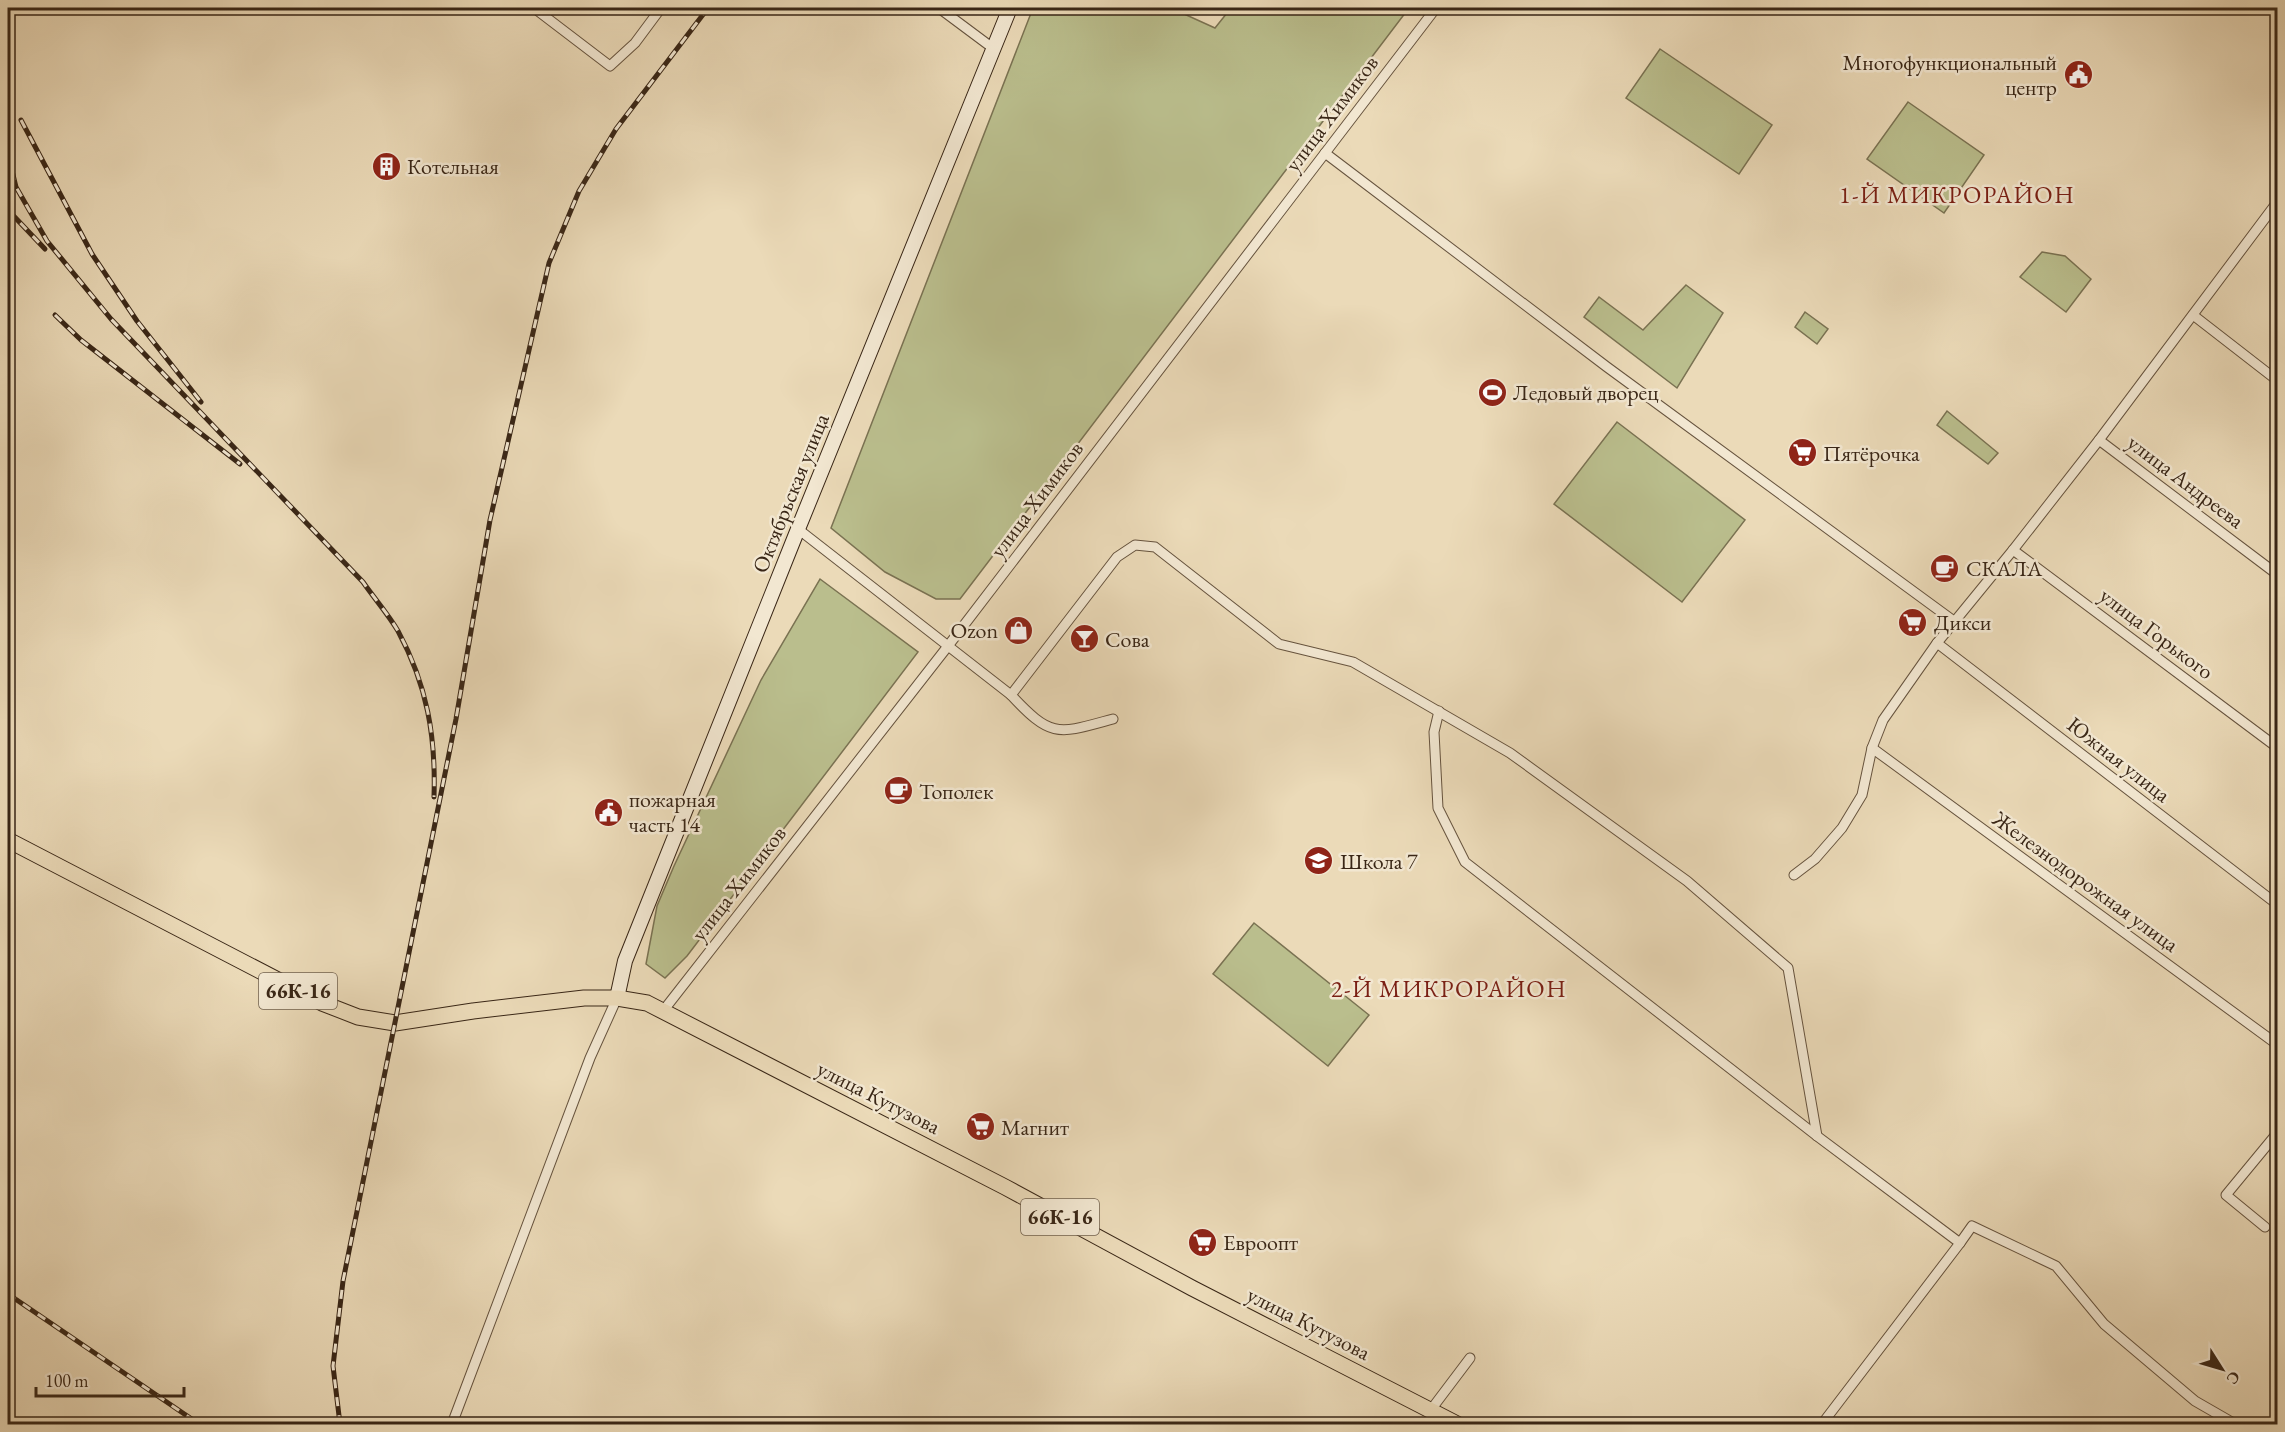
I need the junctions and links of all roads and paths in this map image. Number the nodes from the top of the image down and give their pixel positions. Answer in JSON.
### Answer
{"nodes":[{"id":1,"x":534,"y":8,"type":"edge"},
{"id":2,"x":661,"y":8,"type":"edge"},
{"id":3,"x":939,"y":8,"type":"edge"},
{"id":4,"x":1010,"y":8,"type":"edge"},
{"id":5,"x":1433,"y":8,"type":"edge"},
{"id":6,"x":994,"y":49,"type":"junction"},
{"id":7,"x":1325,"y":153,"type":"junction"},
{"id":8,"x":2276,"y":206,"type":"edge"},
{"id":9,"x":2193,"y":315,"type":"junction"},
{"id":10,"x":2277,"y":381,"type":"edge"},
{"id":11,"x":2099,"y":440,"type":"junction"},
{"id":12,"x":798,"y":529,"type":"junction"},
{"id":13,"x":2013,"y":550,"type":"junction"},
{"id":14,"x":2277,"y":575,"type":"edge"},
{"id":15,"x":1955,"y":622,"type":"junction"},
{"id":16,"x":1937,"y":643,"type":"junction"},
{"id":17,"x":948,"y":646,"type":"junction"},
{"id":18,"x":1011,"y":695,"type":"junction"},
{"id":19,"x":1439,"y":711,"type":"junction"},
{"id":20,"x":1113,"y":719,"type":"dead end"},
{"id":21,"x":1872,"y":748,"type":"junction"},
{"id":22,"x":2277,"y":748,"type":"edge"},
{"id":23,"x":8,"y":840,"type":"edge"},
{"id":24,"x":1794,"y":874,"type":"dead end"},
{"id":25,"x":2277,"y":905,"type":"edge"},
{"id":26,"x":616,"y":998,"type":"junction"},
{"id":27,"x":663,"y":1011,"type":"junction"},
{"id":28,"x":2277,"y":1045,"type":"edge"},
{"id":29,"x":2277,"y":1132,"type":"edge"},
{"id":30,"x":1817,"y":1136,"type":"junction"},
{"id":31,"x":2265,"y":1227,"type":"dead end"},
{"id":32,"x":1960,"y":1243,"type":"junction"},
{"id":33,"x":1470,"y":1358,"type":"dead end"},
{"id":34,"x":1430,"y":1411,"type":"junction"},
{"id":35,"x":452,"y":1425,"type":"edge"},
{"id":36,"x":1457,"y":1425,"type":"edge"},
{"id":37,"x":1822,"y":1425,"type":"edge"},
{"id":38,"x":2235,"y":1425,"type":"edge"}],
"edges":[{"from":1,"to":2,"type":"street"},
{"from":3,"to":6,"type":"street"},
{"from":4,"to":6,"type":"main road","name":"Октябрьская улица"},
{"from":5,"to":7,"type":"street","name":"улица Химиков"},
{"from":6,"to":12,"type":"main road","name":"Октябрьская улица"},
{"from":7,"to":15,"type":"street"},
{"from":7,"to":17,"type":"street","name":"улица Химиков"},
{"from":8,"to":9,"type":"street"},
{"from":9,"to":10,"type":"street"},
{"from":9,"to":11,"type":"street"},
{"from":11,"to":13,"type":"street"},
{"from":11,"to":14,"type":"street","name":"улица Андреева"},
{"from":12,"to":17,"type":"street"},
{"from":12,"to":26,"type":"main road","name":"Октябрьская улица"},
{"from":13,"to":15,"type":"street"},
{"from":13,"to":22,"type":"street","name":"улица Горького"},
{"from":15,"to":16,"type":"street"},
{"from":16,"to":21,"type":"street"},
{"from":16,"to":25,"type":"street","name":"Южная улица"},
{"from":17,"to":18,"type":"street"},
{"from":17,"to":27,"type":"street","name":"улица Химиков"},
{"from":18,"to":19,"type":"street"},
{"from":18,"to":20,"type":"street"},
{"from":19,"to":30,"type":"street"},
{"from":19,"to":30,"type":"street"},
{"from":21,"to":24,"type":"street"},
{"from":21,"to":28,"type":"street","name":"Железнодорожная улица"},
{"from":23,"to":26,"type":"main road","number":"66К-16"},
{"from":26,"to":27,"type":"main road","number":"66К-16"},
{"from":26,"to":35,"type":"street"},
{"from":27,"to":34,"type":"main road","name":"улица Кутузова","number":"66К-16"},
{"from":29,"to":31,"type":"street"},
{"from":30,"to":32,"type":"street"},
{"from":32,"to":37,"type":"street"},
{"from":32,"to":38,"type":"street"},
{"from":33,"to":34,"type":"street"},
{"from":34,"to":36,"type":"main road","name":"улица Кутузова","number":"66К-16"}]}
